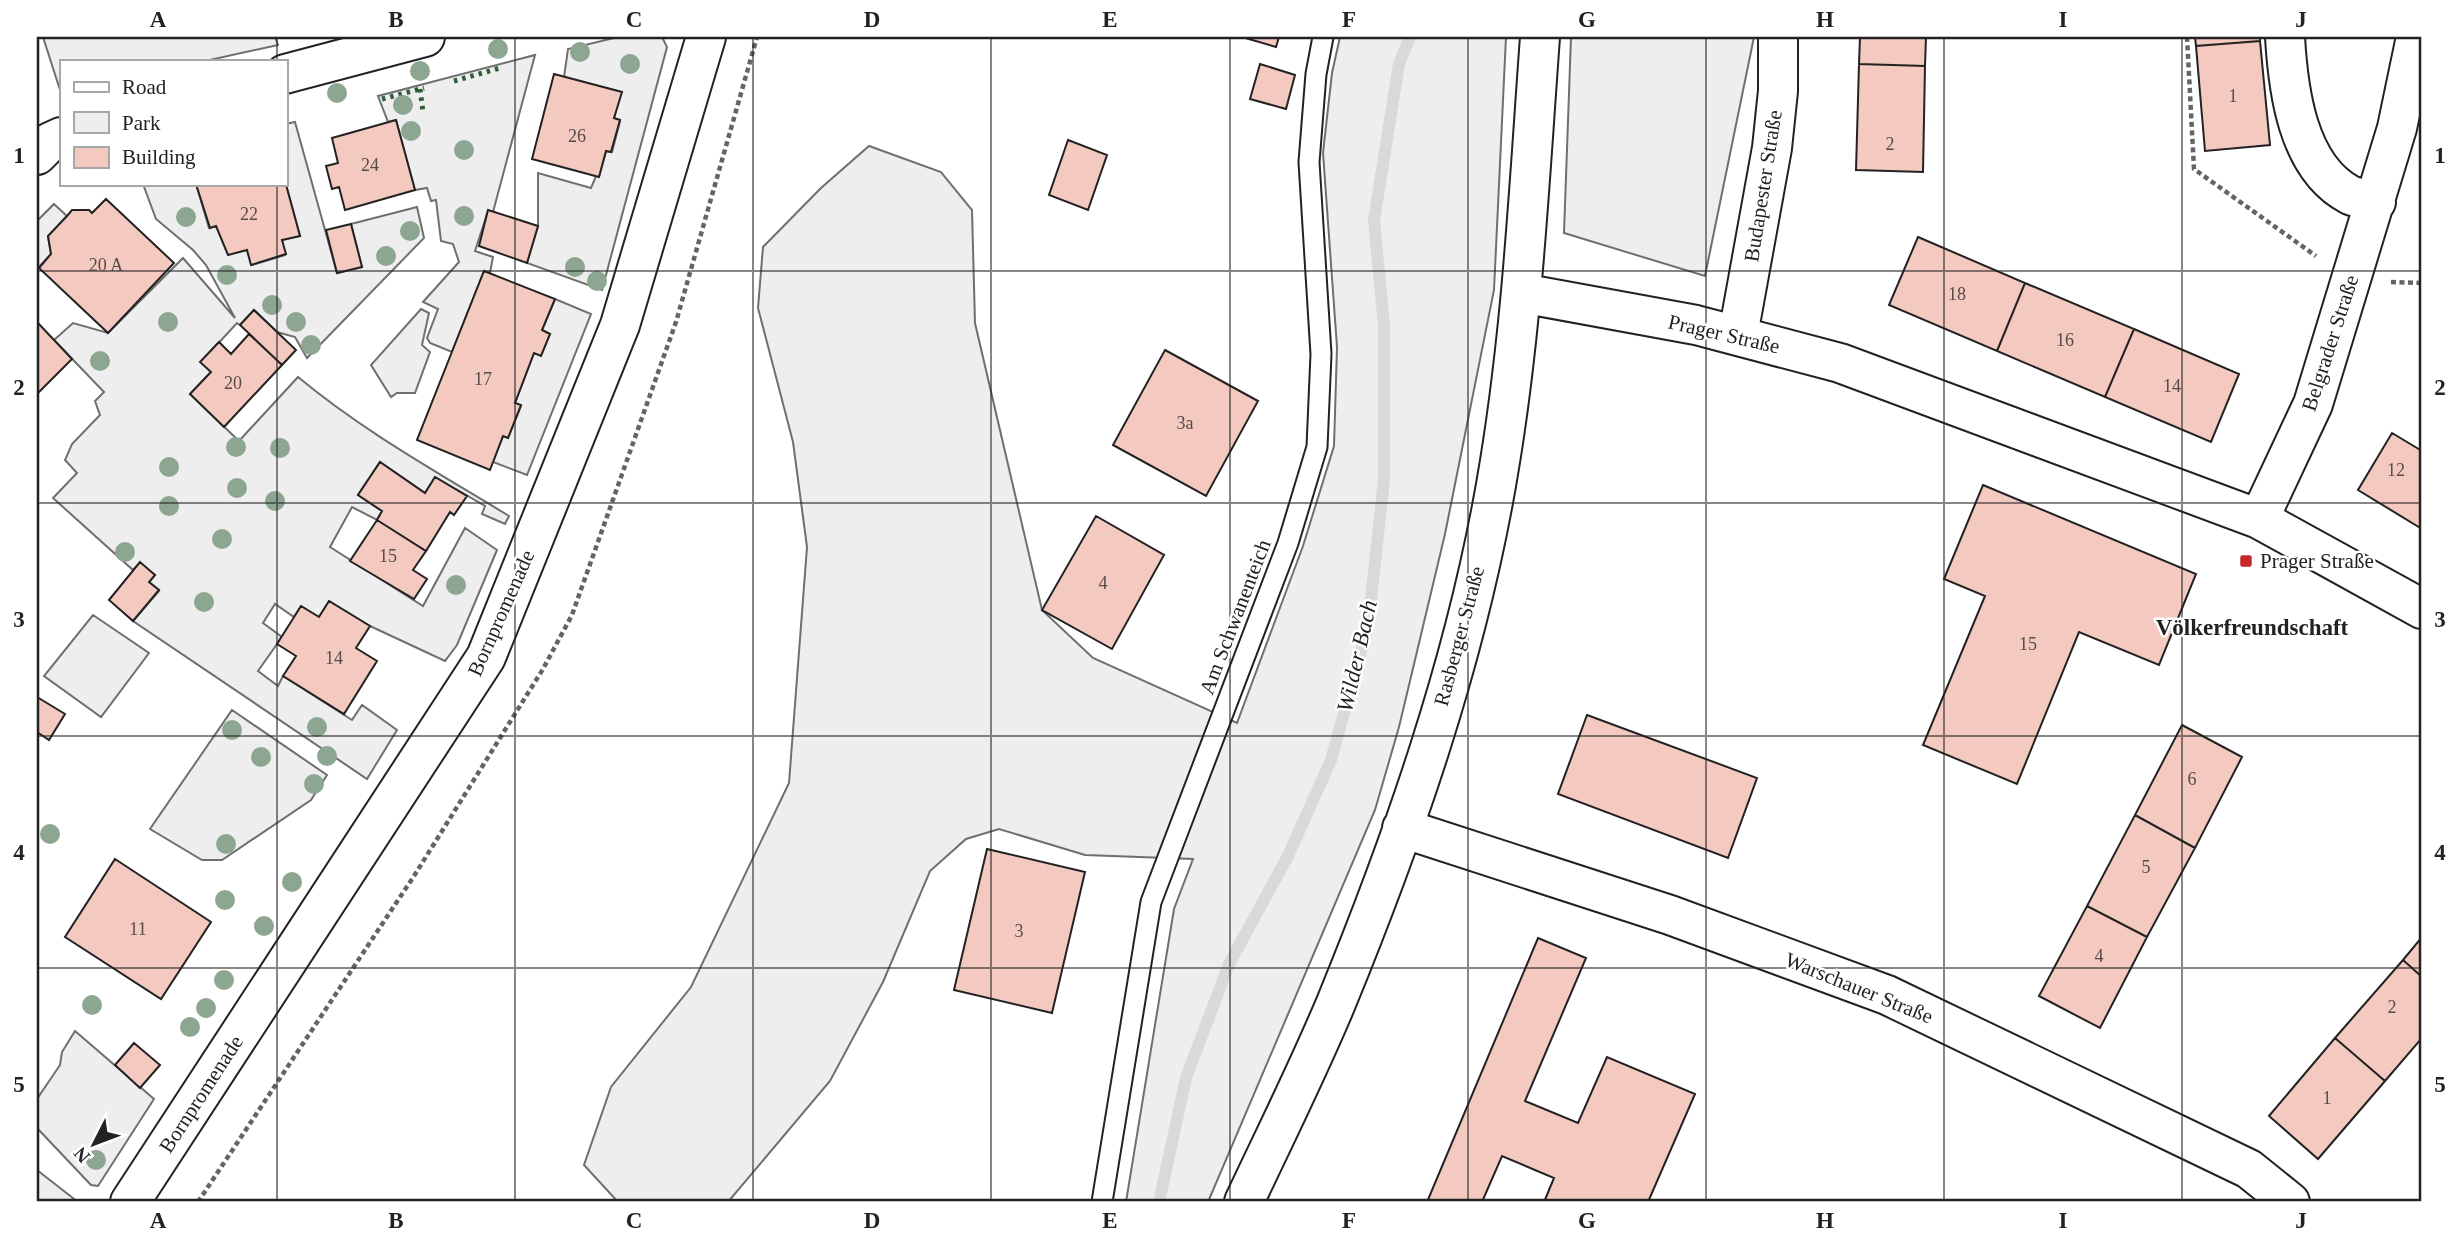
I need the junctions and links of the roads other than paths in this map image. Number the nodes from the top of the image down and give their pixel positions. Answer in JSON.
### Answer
{"nodes":[{"id":1,"x":425,"y":37,"type":"edge"},
{"id":2,"x":706,"y":37,"type":"edge"},
{"id":3,"x":1323,"y":37,"type":"edge"},
{"id":4,"x":1540,"y":37,"type":"edge"},
{"id":5,"x":1778,"y":37,"type":"edge"},
{"id":6,"x":2285,"y":37,"type":"edge"},
{"id":7,"x":2416,"y":37,"type":"edge"},
{"id":8,"x":287,"y":74,"type":"edge"},
{"id":9,"x":2376,"y":202,"type":"junction"},
{"id":10,"x":1521,"y":293,"type":"junction"},
{"id":11,"x":1738,"y":335,"type":"junction"},
{"id":12,"x":2259,"y":519,"type":"junction"},
{"id":13,"x":2422,"y":609,"type":"edge"},
{"id":14,"x":1402,"y":828,"type":"junction"},
{"id":15,"x":130,"y":1202,"type":"edge"},
{"id":16,"x":1102,"y":1202,"type":"edge"},
{"id":17,"x":1244,"y":1202,"type":"edge"},
{"id":18,"x":2290,"y":1202,"type":"edge"}],
"edges":[{"from":1,"to":8,"type":"street"},
{"from":2,"to":15,"type":"street","name":"Bornpromenade"},
{"from":3,"to":16,"type":"lane","name":"Am Schwanenteich"},
{"from":4,"to":10,"type":"street","name":"Rasberger Straße"},
{"from":5,"to":11,"type":"street","name":"Budapester Straße"},
{"from":6,"to":9,"type":"street"},
{"from":7,"to":9,"type":"street","name":"Belgrader Straße"},
{"from":9,"to":12,"type":"street","name":"Belgrader Straße"},
{"from":10,"to":11,"type":"street","name":"Prager Straße"},
{"from":10,"to":14,"type":"street","name":"Rasberger Straße"},
{"from":11,"to":12,"type":"street","name":"Prager Straße"},
{"from":12,"to":13,"type":"street","name":"Prager Straße"},
{"from":14,"to":17,"type":"street","name":"Rasberger Straße"},
{"from":14,"to":18,"type":"street","name":"Warschauer Straße"}]}
